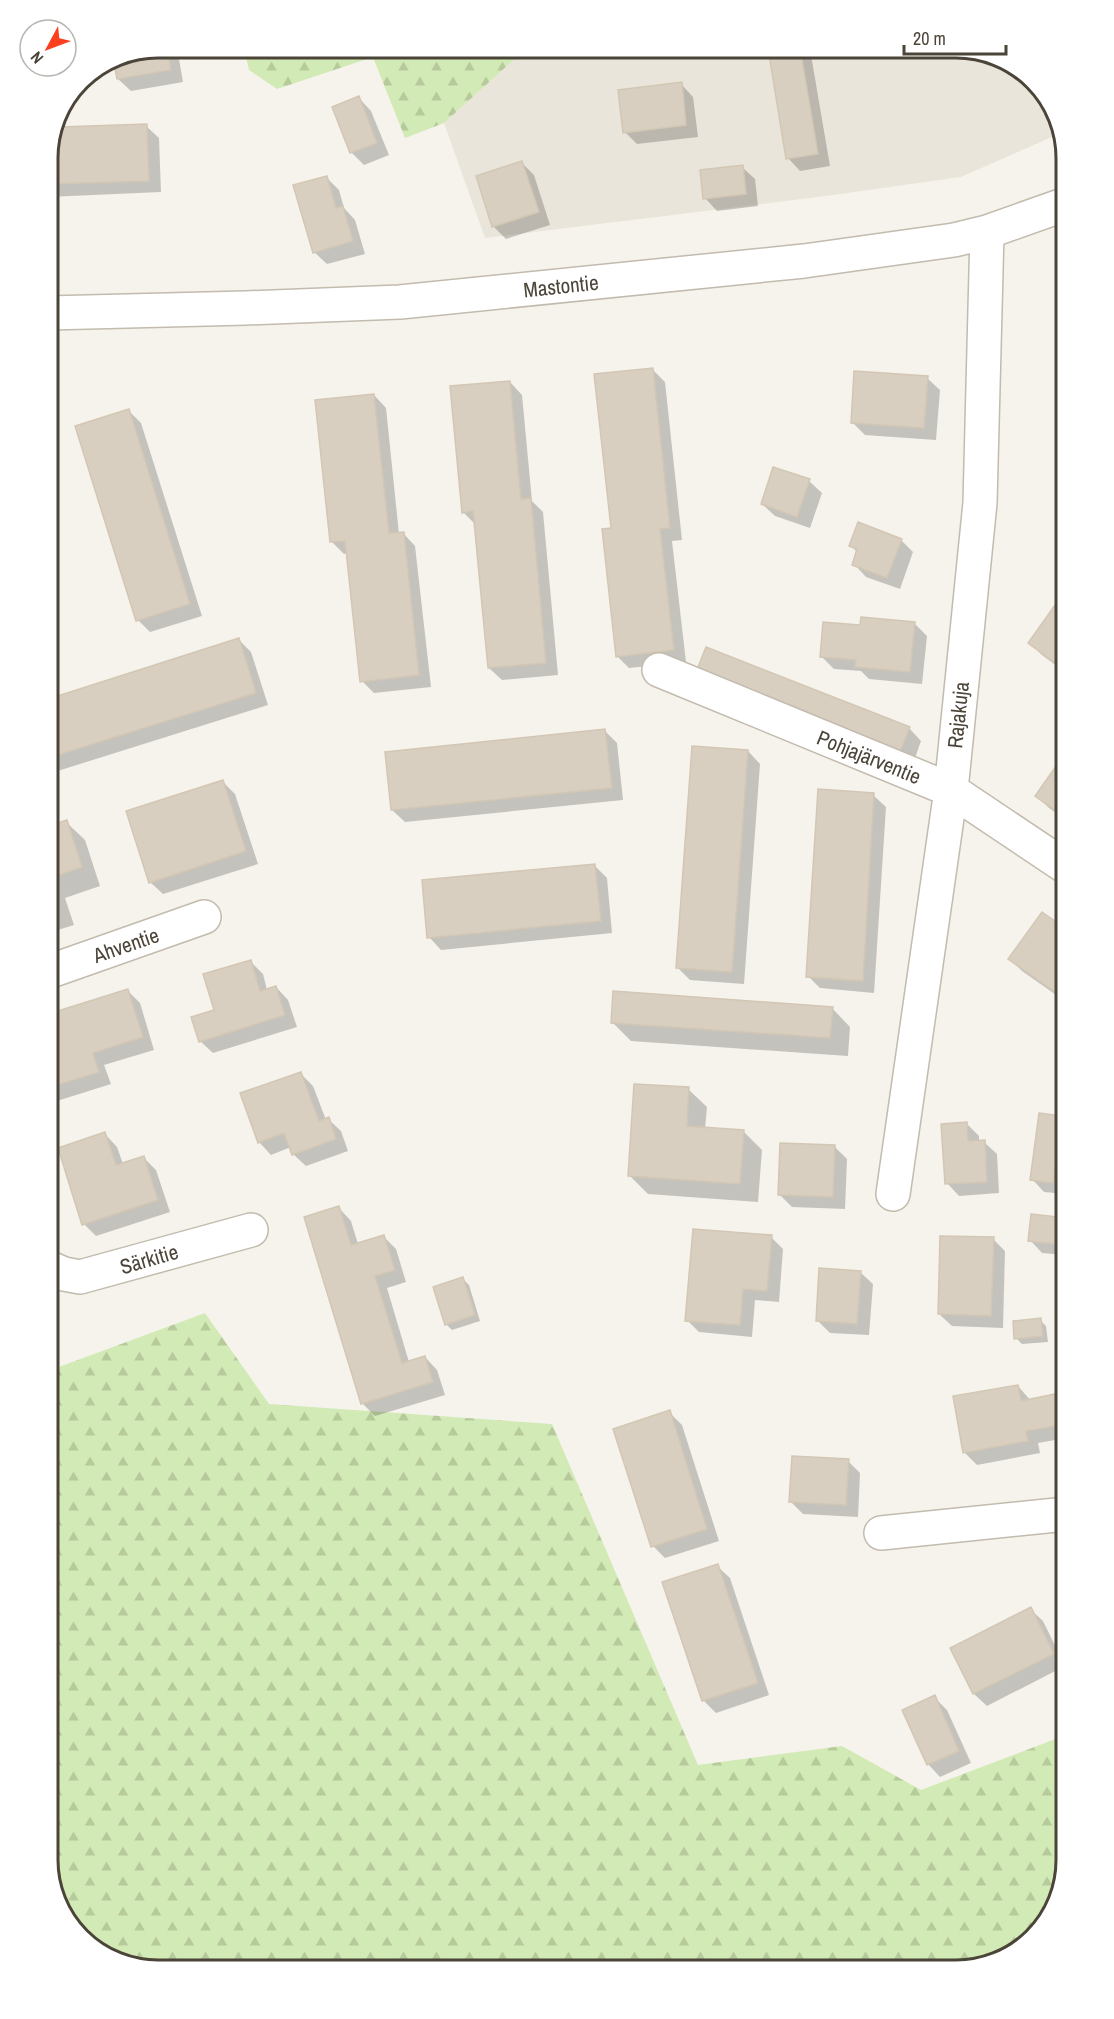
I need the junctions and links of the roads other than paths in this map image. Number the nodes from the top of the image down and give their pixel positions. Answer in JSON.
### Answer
{"nodes":[{"id":1,"x":1056,"y":208,"type":"edge"},
{"id":2,"x":987,"y":232,"type":"junction"},
{"id":3,"x":59,"y":313,"type":"edge"},
{"id":4,"x":659,"y":670,"type":"dead end"},
{"id":5,"x":951,"y":790,"type":"junction"},
{"id":6,"x":1056,"y":860,"type":"edge"},
{"id":7,"x":204,"y":917,"type":"dead end"},
{"id":8,"x":59,"y":968,"type":"edge"},
{"id":9,"x":893,"y":1194,"type":"dead end"},
{"id":10,"x":251,"y":1230,"type":"dead end"},
{"id":11,"x":58,"y":1272,"type":"edge"},
{"id":12,"x":1056,"y":1515,"type":"edge"},
{"id":13,"x":881,"y":1533,"type":"dead end"}],
"edges":[{"from":1,"to":2,"type":"street","name":"Mastontie"},
{"from":2,"to":3,"type":"street","name":"Mastontie"},
{"from":2,"to":5,"type":"street","name":"Rajakuja"},
{"from":4,"to":5,"type":"street","name":"Pohjajärventie"},
{"from":5,"to":6,"type":"street","name":"Pohjajärventie"},
{"from":5,"to":9,"type":"street","name":"Rajakuja"},
{"from":7,"to":8,"type":"street","name":"Ahventie"},
{"from":10,"to":11,"type":"street","name":"Särkitie"},
{"from":12,"to":13,"type":"street"}]}
